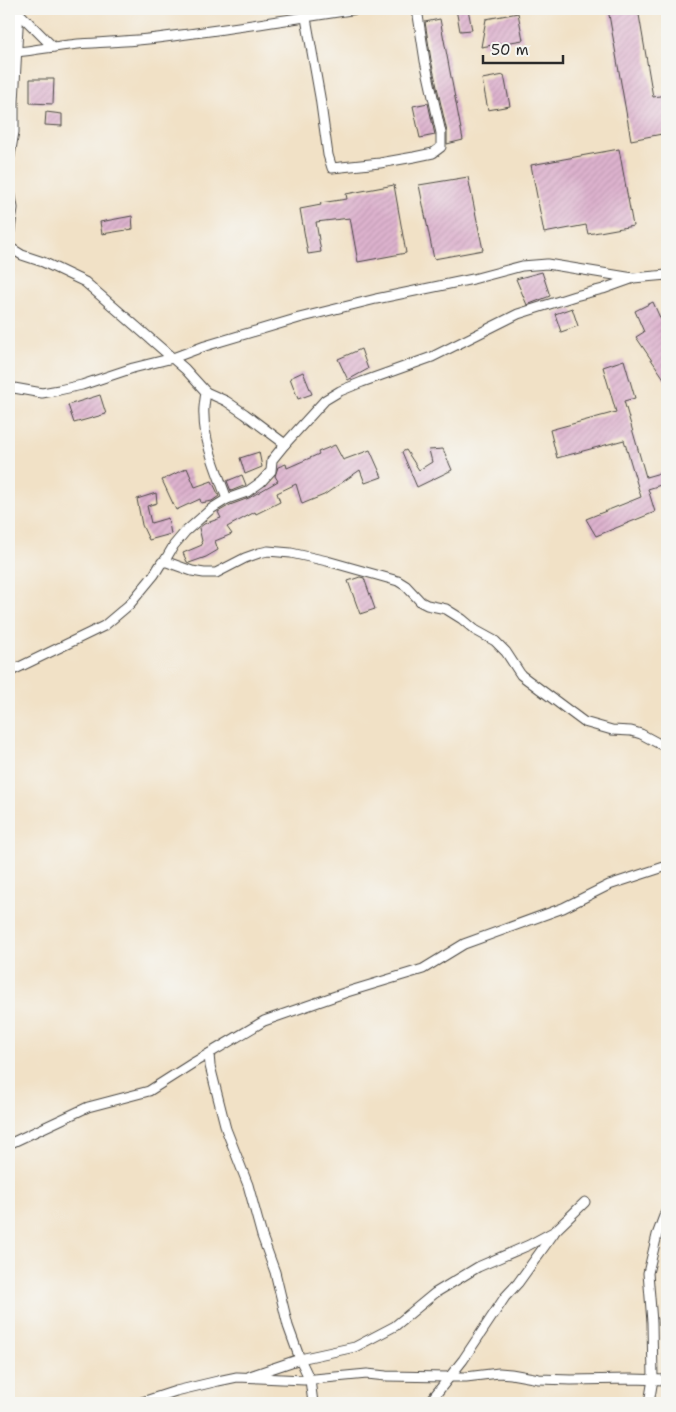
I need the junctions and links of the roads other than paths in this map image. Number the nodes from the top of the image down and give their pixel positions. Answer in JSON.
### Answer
{"nodes":[{"id":1,"x":357,"y":9,"type":"edge"},
{"id":2,"x":417,"y":9,"type":"edge"},
{"id":3,"x":19,"y":11,"type":"edge"},
{"id":4,"x":306,"y":18,"type":"junction"},
{"id":5,"x":53,"y":47,"type":"junction"},
{"id":6,"x":17,"y":52,"type":"junction"},
{"id":7,"x":9,"y":161,"type":"edge"},
{"id":8,"x":9,"y":185,"type":"edge"},
{"id":9,"x":9,"y":238,"type":"edge"},
{"id":10,"x":9,"y":247,"type":"edge"},
{"id":11,"x":667,"y":275,"type":"edge"},
{"id":12,"x":633,"y":278,"type":"junction"},
{"id":13,"x":172,"y":358,"type":"junction"},
{"id":14,"x":9,"y":385,"type":"edge"},
{"id":15,"x":206,"y":392,"type":"junction"},
{"id":16,"x":285,"y":444,"type":"junction"},
{"id":17,"x":227,"y":500,"type":"junction"},
{"id":18,"x":164,"y":562,"type":"junction"},
{"id":19,"x":9,"y":672,"type":"edge"},
{"id":20,"x":667,"y":748,"type":"edge"},
{"id":21,"x":667,"y":866,"type":"edge"},
{"id":22,"x":209,"y":1054,"type":"junction"},
{"id":23,"x":9,"y":1144,"type":"edge"},
{"id":24,"x":586,"y":1202,"type":"dead end"},
{"id":25,"x":667,"y":1208,"type":"edge"},
{"id":26,"x":665,"y":1221,"type":"edge"},
{"id":27,"x":555,"y":1231,"type":"junction"},
{"id":28,"x":300,"y":1359,"type":"junction"},
{"id":29,"x":248,"y":1377,"type":"junction"},
{"id":30,"x":448,"y":1377,"type":"junction"},
{"id":31,"x":653,"y":1379,"type":"junction"},
{"id":32,"x":310,"y":1380,"type":"junction"},
{"id":33,"x":667,"y":1380,"type":"edge"},
{"id":34,"x":140,"y":1403,"type":"edge"},
{"id":35,"x":313,"y":1403,"type":"edge"},
{"id":36,"x":429,"y":1403,"type":"edge"},
{"id":37,"x":649,"y":1403,"type":"edge"}],
"edges":[{"from":1,"to":4,"type":"street"},
{"from":2,"to":4,"type":"street"},
{"from":3,"to":5,"type":"street"},
{"from":3,"to":6,"type":"street"},
{"from":4,"to":5,"type":"street"},
{"from":5,"to":6,"type":"street"},
{"from":6,"to":7,"type":"street"},
{"from":8,"to":9,"type":"street"},
{"from":10,"to":13,"type":"street"},
{"from":11,"to":12,"type":"street"},
{"from":12,"to":13,"type":"street"},
{"from":12,"to":16,"type":"street"},
{"from":13,"to":14,"type":"street"},
{"from":13,"to":15,"type":"street"},
{"from":15,"to":16,"type":"street"},
{"from":15,"to":17,"type":"street"},
{"from":16,"to":17,"type":"street"},
{"from":17,"to":18,"type":"street"},
{"from":18,"to":19,"type":"street"},
{"from":18,"to":20,"type":"street"},
{"from":21,"to":22,"type":"street"},
{"from":22,"to":23,"type":"street"},
{"from":22,"to":28,"type":"street"},
{"from":24,"to":27,"type":"street"},
{"from":25,"to":26,"type":"street"},
{"from":26,"to":31,"type":"street"},
{"from":27,"to":28,"type":"street"},
{"from":27,"to":30,"type":"street"},
{"from":28,"to":29,"type":"street"},
{"from":28,"to":32,"type":"street"},
{"from":29,"to":32,"type":"street"},
{"from":29,"to":34,"type":"street"},
{"from":30,"to":31,"type":"street"},
{"from":30,"to":32,"type":"street"},
{"from":30,"to":36,"type":"street"},
{"from":31,"to":33,"type":"street"},
{"from":31,"to":37,"type":"street"},
{"from":32,"to":35,"type":"street"}]}
